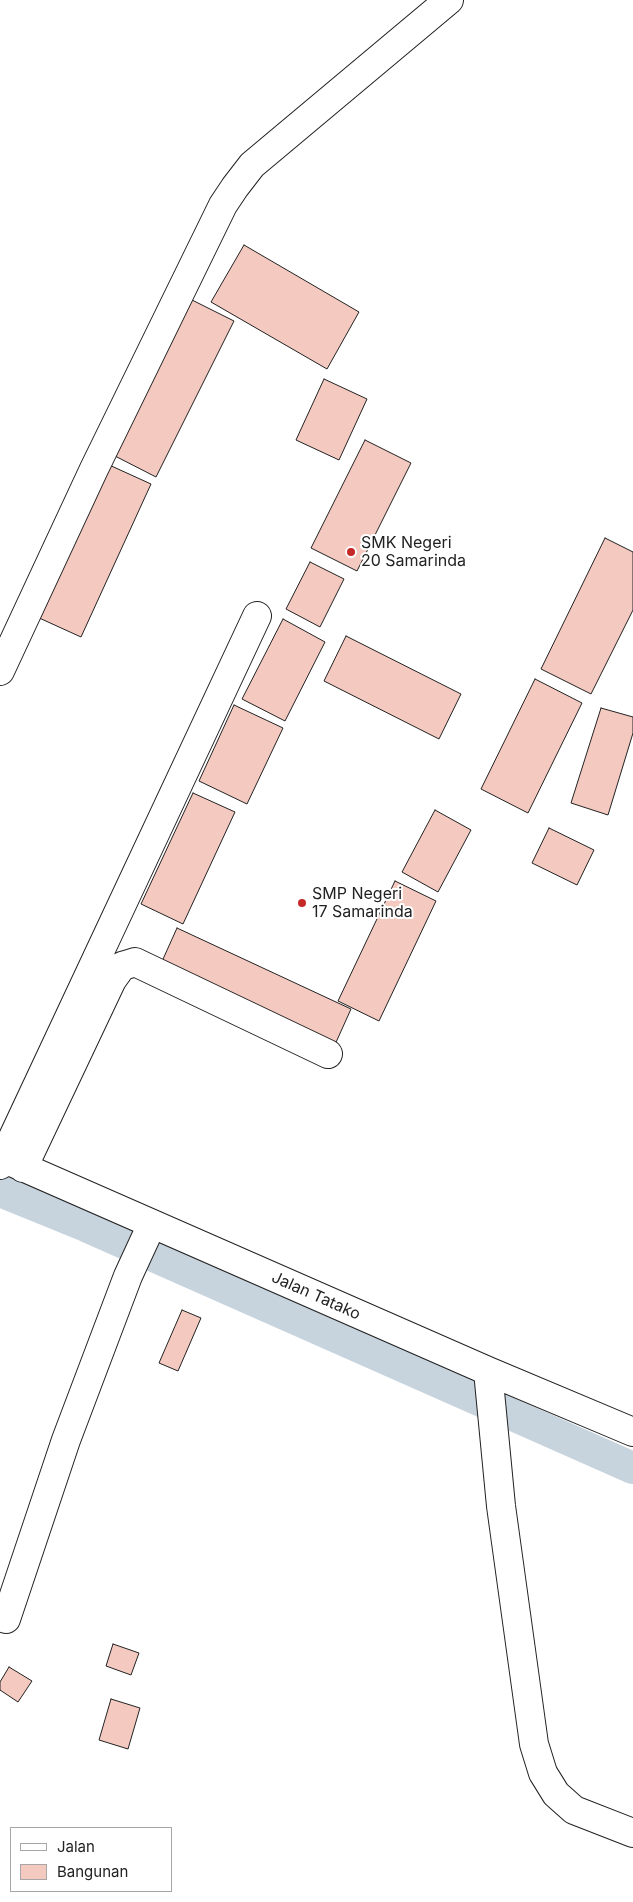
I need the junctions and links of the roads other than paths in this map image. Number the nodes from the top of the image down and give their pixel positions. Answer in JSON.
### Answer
{"nodes":[{"id":1,"x":448,"y":0,"type":"edge"},
{"id":2,"x":257,"y":616,"type":"dead end"},
{"id":3,"x":0,"y":671,"type":"edge"},
{"id":4,"x":328,"y":1054,"type":"dead end"},
{"id":5,"x":7,"y":1162,"type":"edge"},
{"id":6,"x":152,"y":1224,"type":"junction"},
{"id":7,"x":488,"y":1371,"type":"junction"},
{"id":8,"x":633,"y":1432,"type":"edge"},
{"id":9,"x":6,"y":1619,"type":"dead end"},
{"id":10,"x":633,"y":1833,"type":"edge"}],
"edges":[{"from":1,"to":3,"type":"street"},
{"from":2,"to":5,"type":"street"},
{"from":4,"to":5,"type":"street"},
{"from":5,"to":6,"type":"street","name":"Jalan Tatako"},
{"from":6,"to":7,"type":"street","name":"Jalan Tatako"},
{"from":6,"to":9,"type":"street"},
{"from":7,"to":8,"type":"street","name":"Jalan Tatako"},
{"from":7,"to":10,"type":"street"}]}
